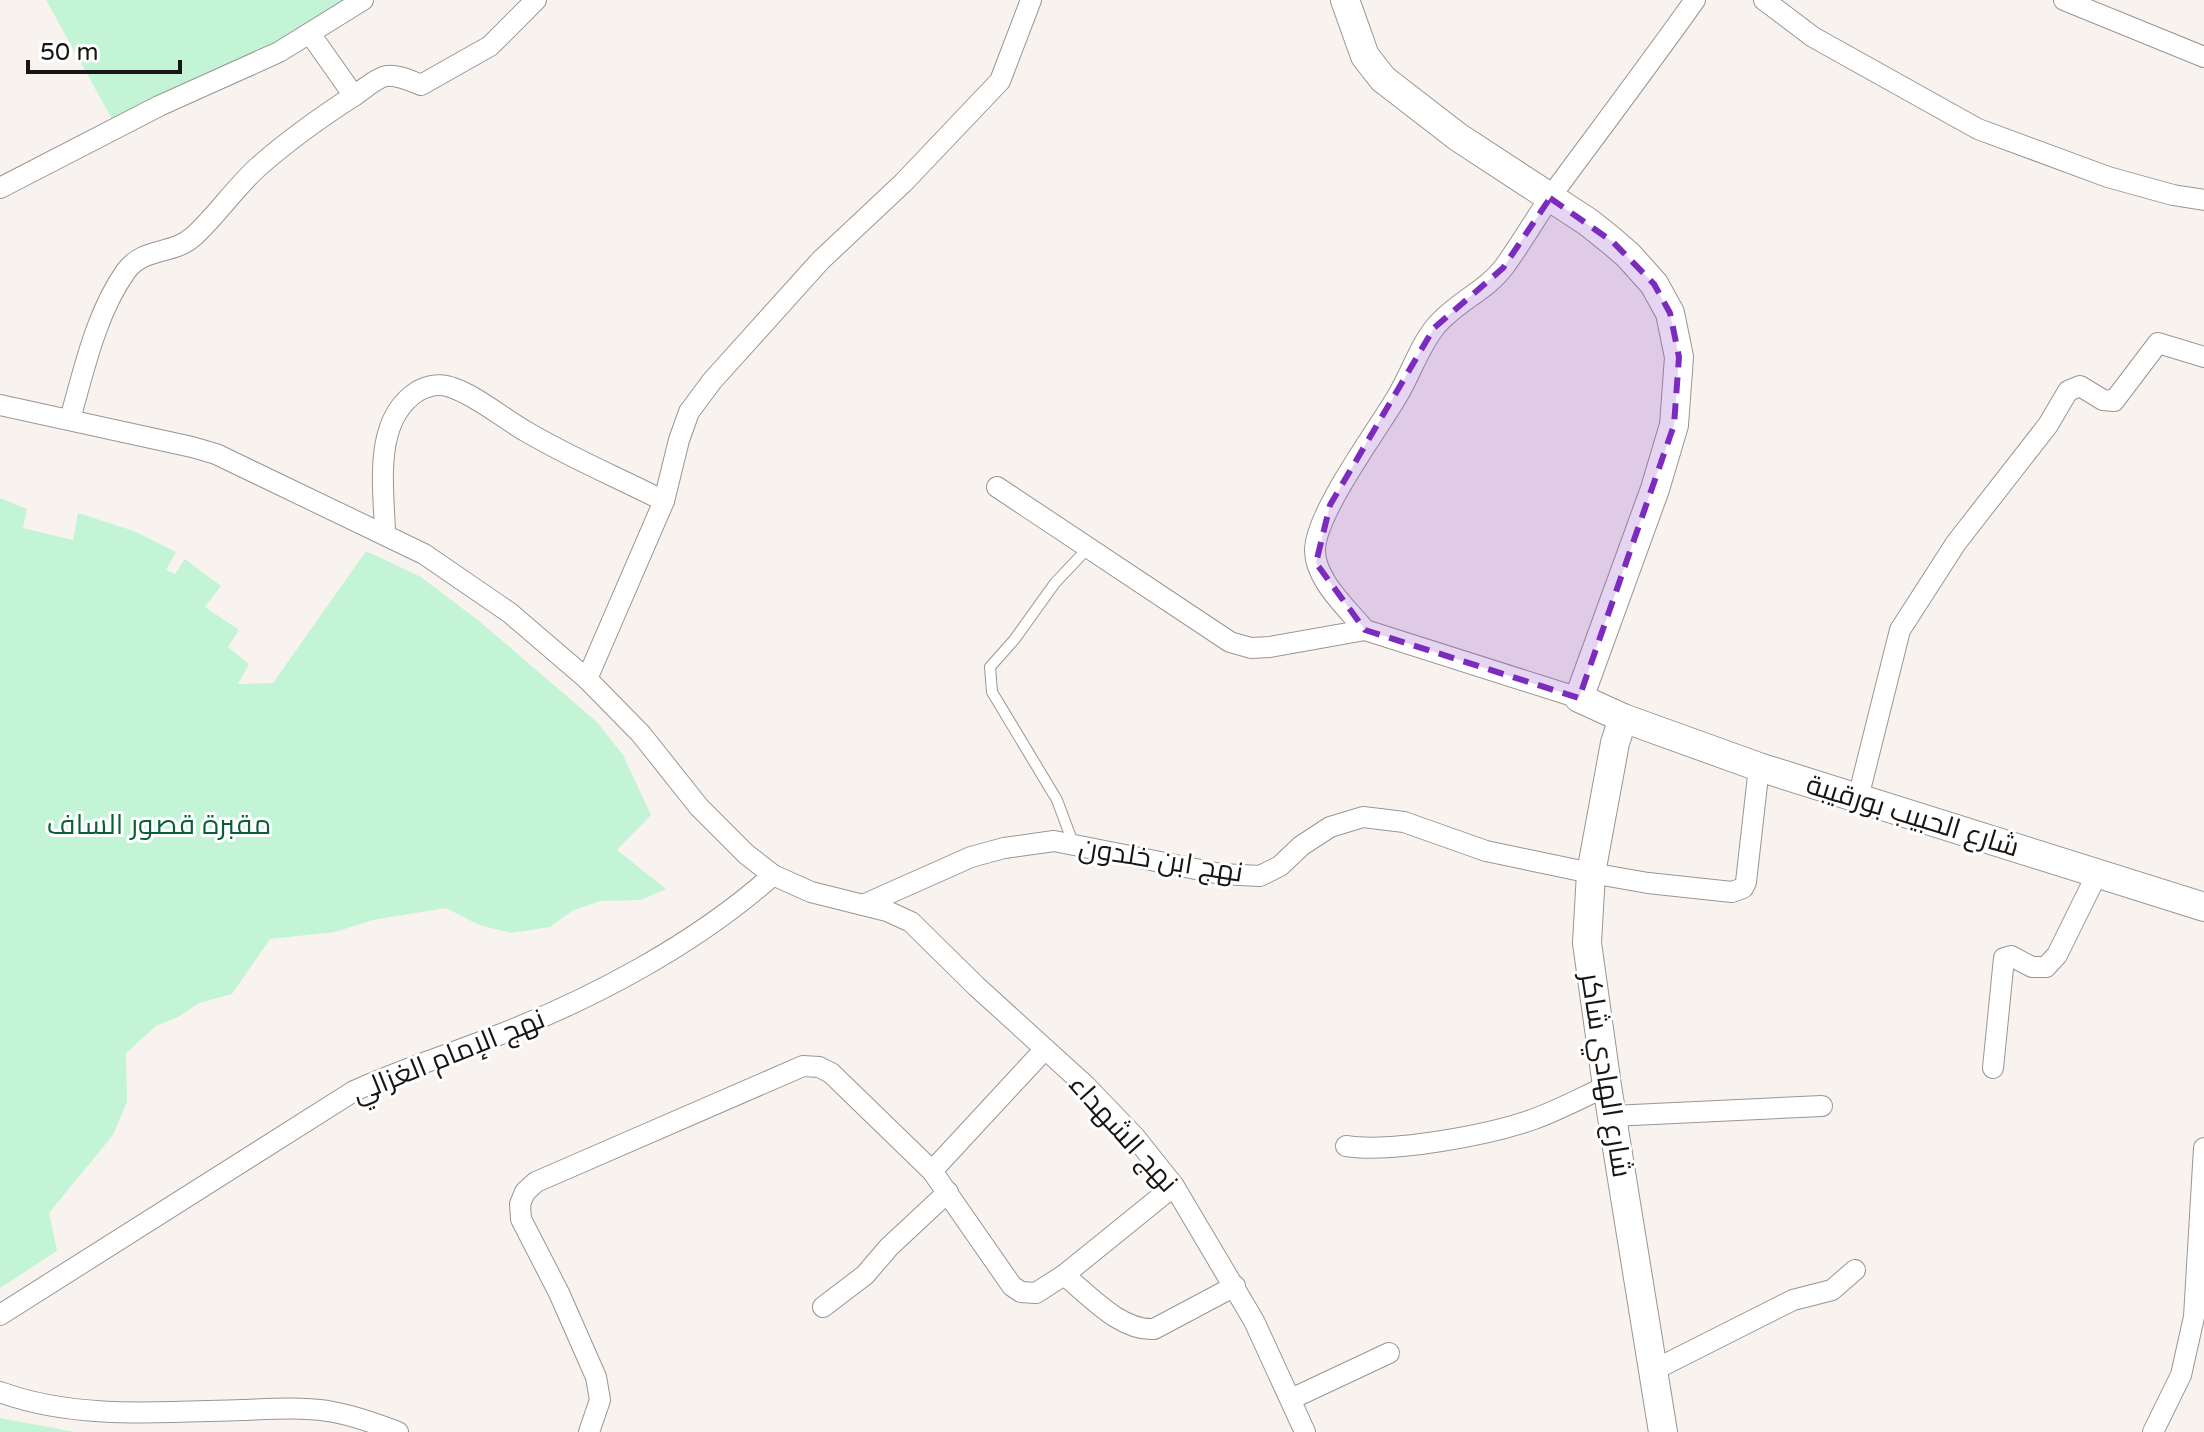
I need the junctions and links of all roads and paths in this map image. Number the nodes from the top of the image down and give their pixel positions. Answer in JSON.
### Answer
{"nodes":[{"id":1,"x":363,"y":0,"type":"edge"},
{"id":2,"x":536,"y":0,"type":"edge"},
{"id":3,"x":1031,"y":0,"type":"edge"},
{"id":4,"x":1345,"y":0,"type":"edge"},
{"id":5,"x":1695,"y":0,"type":"edge"},
{"id":6,"x":1764,"y":0,"type":"edge"},
{"id":7,"x":2064,"y":0,"type":"edge"},
{"id":8,"x":311,"y":35,"type":"junction"},
{"id":9,"x":2204,"y":57,"type":"edge"},
{"id":10,"x":354,"y":96,"type":"junction"},
{"id":11,"x":0,"y":188,"type":"edge"},
{"id":12,"x":1550,"y":198,"type":"junction"},
{"id":13,"x":2204,"y":200,"type":"edge"},
{"id":14,"x":2204,"y":357,"type":"edge"},
{"id":15,"x":0,"y":405,"type":"edge"},
{"id":16,"x":70,"y":419,"type":"junction"},
{"id":17,"x":997,"y":487,"type":"dead end"},
{"id":18,"x":664,"y":501,"type":"junction"},
{"id":19,"x":385,"y":533,"type":"junction"},
{"id":20,"x":1088,"y":548,"type":"junction"},
{"id":21,"x":1365,"y":630,"type":"junction"},
{"id":22,"x":587,"y":679,"type":"junction"},
{"id":23,"x":1579,"y":698,"type":"junction"},
{"id":24,"x":1623,"y":718,"type":"junction"},
{"id":25,"x":1759,"y":767,"type":"junction"},
{"id":26,"x":1858,"y":798,"type":"junction"},
{"id":27,"x":1074,"y":845,"type":"junction"},
{"id":28,"x":2098,"y":872,"type":"junction"},
{"id":29,"x":1591,"y":873,"type":"junction"},
{"id":30,"x":773,"y":875,"type":"junction"},
{"id":31,"x":863,"y":905,"type":"junction"},
{"id":32,"x":2204,"y":907,"type":"edge"},
{"id":33,"x":1045,"y":1049,"type":"junction"},
{"id":34,"x":1993,"y":1068,"type":"dead end"},
{"id":35,"x":1607,"y":1086,"type":"junction"},
{"id":36,"x":1822,"y":1106,"type":"dead end"},
{"id":37,"x":1612,"y":1116,"type":"junction"},
{"id":38,"x":1346,"y":1146,"type":"dead end"},
{"id":39,"x":2204,"y":1148,"type":"edge"},
{"id":40,"x":932,"y":1171,"type":"junction"},
{"id":41,"x":1174,"y":1186,"type":"junction"},
{"id":42,"x":948,"y":1192,"type":"junction"},
{"id":43,"x":1855,"y":1270,"type":"dead end"},
{"id":44,"x":1064,"y":1275,"type":"junction"},
{"id":45,"x":1235,"y":1286,"type":"junction"},
{"id":46,"x":823,"y":1307,"type":"dead end"},
{"id":47,"x":0,"y":1315,"type":"edge"},
{"id":48,"x":1389,"y":1353,"type":"dead end"},
{"id":49,"x":1652,"y":1371,"type":"junction"},
{"id":50,"x":0,"y":1392,"type":"edge"},
{"id":51,"x":1291,"y":1399,"type":"junction"},
{"id":52,"x":398,"y":1432,"type":"edge"},
{"id":53,"x":589,"y":1432,"type":"edge"},
{"id":54,"x":1305,"y":1432,"type":"edge"},
{"id":55,"x":1663,"y":1432,"type":"edge"},
{"id":56,"x":2153,"y":1432,"type":"edge"}],
"edges":[{"from":1,"to":8,"type":"street"},
{"from":2,"to":10,"type":"street"},
{"from":3,"to":18,"type":"street"},
{"from":4,"to":12,"type":"street"},
{"from":5,"to":12,"type":"street"},
{"from":6,"to":13,"type":"street"},
{"from":7,"to":9,"type":"street"},
{"from":8,"to":10,"type":"street"},
{"from":8,"to":11,"type":"street"},
{"from":10,"to":16,"type":"street"},
{"from":12,"to":21,"type":"street"},
{"from":12,"to":23,"type":"street"},
{"from":14,"to":26,"type":"street"},
{"from":15,"to":16,"type":"street","name":"نهج الشهداء"},
{"from":16,"to":19,"type":"street","name":"نهج الشهداء"},
{"from":17,"to":20,"type":"street"},
{"from":18,"to":19,"type":"street"},
{"from":18,"to":22,"type":"street"},
{"from":19,"to":22,"type":"street","name":"نهج الشهداء"},
{"from":20,"to":21,"type":"street"},
{"from":20,"to":27,"type":"lane"},
{"from":21,"to":23,"type":"street"},
{"from":22,"to":30,"type":"street","name":"نهج الشهداء"},
{"from":23,"to":24,"type":"street","name":"شارع الحبيب بورقيبة"},
{"from":24,"to":25,"type":"street","name":"شارع الحبيب بورقيبة"},
{"from":24,"to":29,"type":"street","name":"شارع الهادي شاكر"},
{"from":25,"to":26,"type":"street","name":"شارع الحبيب بورقيبة"},
{"from":25,"to":29,"type":"street","name":"نهج ابن خلدون"},
{"from":26,"to":28,"type":"street","name":"شارع الحبيب بورقيبة"},
{"from":27,"to":29,"type":"street","name":"نهج ابن خلدون"},
{"from":27,"to":31,"type":"street","name":"نهج ابن خلدون"},
{"from":28,"to":32,"type":"street","name":"شارع الحبيب بورقيبة"},
{"from":28,"to":34,"type":"street"},
{"from":29,"to":35,"type":"street","name":"شارع الهادي شاكر"},
{"from":30,"to":31,"type":"street","name":"نهج الشهداء"},
{"from":30,"to":47,"type":"street","name":"نهج الإمام الغزالي"},
{"from":31,"to":33,"type":"street","name":"نهج الشهداء"},
{"from":33,"to":40,"type":"street"},
{"from":33,"to":41,"type":"street","name":"نهج الشهداء"},
{"from":35,"to":37,"type":"street","name":"شارع الهادي شاكر"},
{"from":35,"to":38,"type":"street"},
{"from":36,"to":37,"type":"street"},
{"from":37,"to":49,"type":"street","name":"شارع الهادي شاكر"},
{"from":39,"to":56,"type":"street"},
{"from":40,"to":42,"type":"street"},
{"from":40,"to":53,"type":"street"},
{"from":41,"to":44,"type":"street"},
{"from":41,"to":45,"type":"street","name":"نهج الشهداء"},
{"from":42,"to":44,"type":"street"},
{"from":42,"to":46,"type":"street"},
{"from":43,"to":49,"type":"street"},
{"from":44,"to":45,"type":"street"},
{"from":45,"to":51,"type":"street","name":"نهج الشهداء"},
{"from":48,"to":51,"type":"street"},
{"from":49,"to":55,"type":"street","name":"شارع الهادي شاكر"},
{"from":50,"to":52,"type":"street"},
{"from":51,"to":54,"type":"street","name":"نهج الشهداء"}]}
